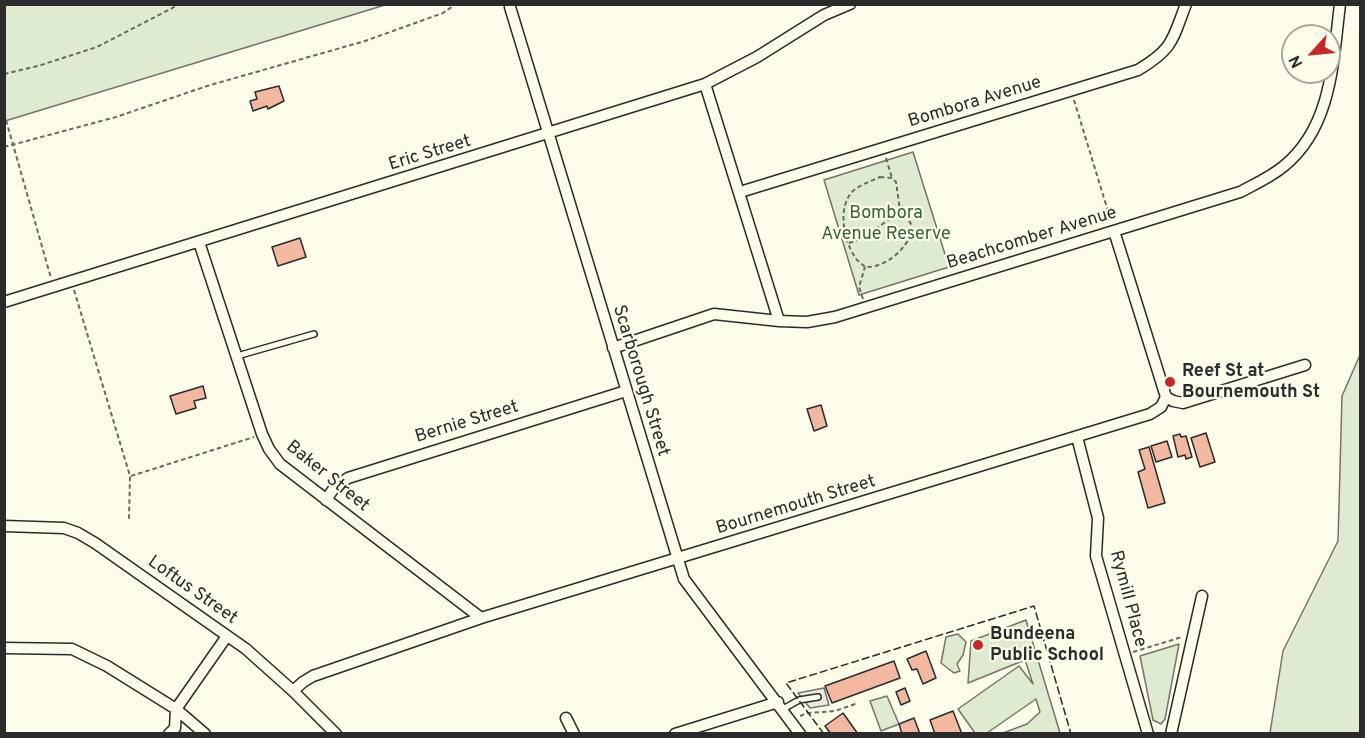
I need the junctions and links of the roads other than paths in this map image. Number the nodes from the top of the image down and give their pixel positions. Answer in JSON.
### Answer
{"nodes":[{"id":1,"x":850,"y":4,"type":"edge"},
{"id":2,"x":1186,"y":4,"type":"edge"},
{"id":3,"x":1340,"y":4,"type":"edge"},
{"id":4,"x":510,"y":7,"type":"dead end"},
{"id":5,"x":705,"y":84,"type":"junction"},
{"id":6,"x":549,"y":134,"type":"junction"},
{"id":7,"x":740,"y":192,"type":"junction"},
{"id":8,"x":1114,"y":231,"type":"junction"},
{"id":9,"x":199,"y":242,"type":"junction"},
{"id":10,"x":4,"y":302,"type":"edge"},
{"id":11,"x":779,"y":321,"type":"junction"},
{"id":12,"x":314,"y":334,"type":"dead end"},
{"id":13,"x":613,"y":348,"type":"junction"},
{"id":14,"x":237,"y":357,"type":"junction"},
{"id":15,"x":1305,"y":365,"type":"dead end"},
{"id":16,"x":626,"y":391,"type":"junction"},
{"id":17,"x":1166,"y":397,"type":"junction"},
{"id":18,"x":1077,"y":437,"type":"junction"},
{"id":19,"x":326,"y":500,"type":"junction"},
{"id":20,"x":4,"y":526,"type":"edge"},
{"id":21,"x":677,"y":559,"type":"junction"},
{"id":22,"x":1202,"y":596,"type":"dead end"},
{"id":23,"x":481,"y":618,"type":"junction"},
{"id":24,"x":227,"y":636,"type":"junction"},
{"id":25,"x":4,"y":648,"type":"edge"},
{"id":26,"x":293,"y":691,"type":"junction"},
{"id":27,"x":818,"y":697,"type":"dead end"},
{"id":28,"x":780,"y":706,"type":"junction"},
{"id":29,"x":176,"y":709,"type":"junction"},
{"id":30,"x":566,"y":718,"type":"dead end"},
{"id":31,"x":169,"y":734,"type":"edge"},
{"id":32,"x":205,"y":734,"type":"edge"},
{"id":33,"x":336,"y":734,"type":"edge"},
{"id":34,"x":574,"y":734,"type":"edge"},
{"id":35,"x":675,"y":734,"type":"edge"},
{"id":36,"x":800,"y":734,"type":"edge"},
{"id":37,"x":1148,"y":734,"type":"edge"},
{"id":38,"x":1171,"y":734,"type":"edge"}],
"edges":[{"from":1,"to":5,"type":"street","name":"Eric Street"},
{"from":2,"to":7,"type":"street","name":"Bombora Avenue"},
{"from":3,"to":8,"type":"street","name":"Beachcomber Avenue"},
{"from":4,"to":6,"type":"street","name":"Scarborough Street"},
{"from":5,"to":6,"type":"street","name":"Eric Street"},
{"from":5,"to":7,"type":"street"},
{"from":6,"to":9,"type":"street","name":"Eric Street"},
{"from":6,"to":13,"type":"street","name":"Scarborough Street"},
{"from":7,"to":11,"type":"street"},
{"from":8,"to":11,"type":"street","name":"Beachcomber Avenue"},
{"from":8,"to":17,"type":"street"},
{"from":9,"to":10,"type":"street","name":"Eric Street"},
{"from":9,"to":14,"type":"street","name":"Baker Street"},
{"from":11,"to":13,"type":"street","name":"Beachcomber Avenue"},
{"from":12,"to":14,"type":"lane"},
{"from":13,"to":16,"type":"street","name":"Scarborough Street"},
{"from":14,"to":19,"type":"street","name":"Baker Street"},
{"from":15,"to":17,"type":"street"},
{"from":16,"to":19,"type":"street","name":"Bernie Street"},
{"from":16,"to":21,"type":"street","name":"Scarborough Street"},
{"from":17,"to":18,"type":"street","name":"Bournemouth Street"},
{"from":18,"to":21,"type":"street","name":"Bournemouth Street"},
{"from":18,"to":37,"type":"street","name":"Rymill Place"},
{"from":19,"to":23,"type":"street","name":"Baker Street"},
{"from":20,"to":24,"type":"street","name":"Loftus Street"},
{"from":21,"to":23,"type":"street","name":"Bournemouth Street"},
{"from":21,"to":28,"type":"street","name":"Scarborough Street"},
{"from":22,"to":38,"type":"street"},
{"from":23,"to":26,"type":"street","name":"Bournemouth Street"},
{"from":24,"to":26,"type":"street","name":"Loftus Street"},
{"from":24,"to":29,"type":"street"},
{"from":25,"to":29,"type":"street"},
{"from":26,"to":33,"type":"street","name":"Loftus Street"},
{"from":27,"to":28,"type":"lane"},
{"from":28,"to":35,"type":"street"},
{"from":28,"to":36,"type":"street","name":"Scarborough Street"},
{"from":29,"to":31,"type":"street"},
{"from":29,"to":32,"type":"street"},
{"from":30,"to":34,"type":"street"}]}
